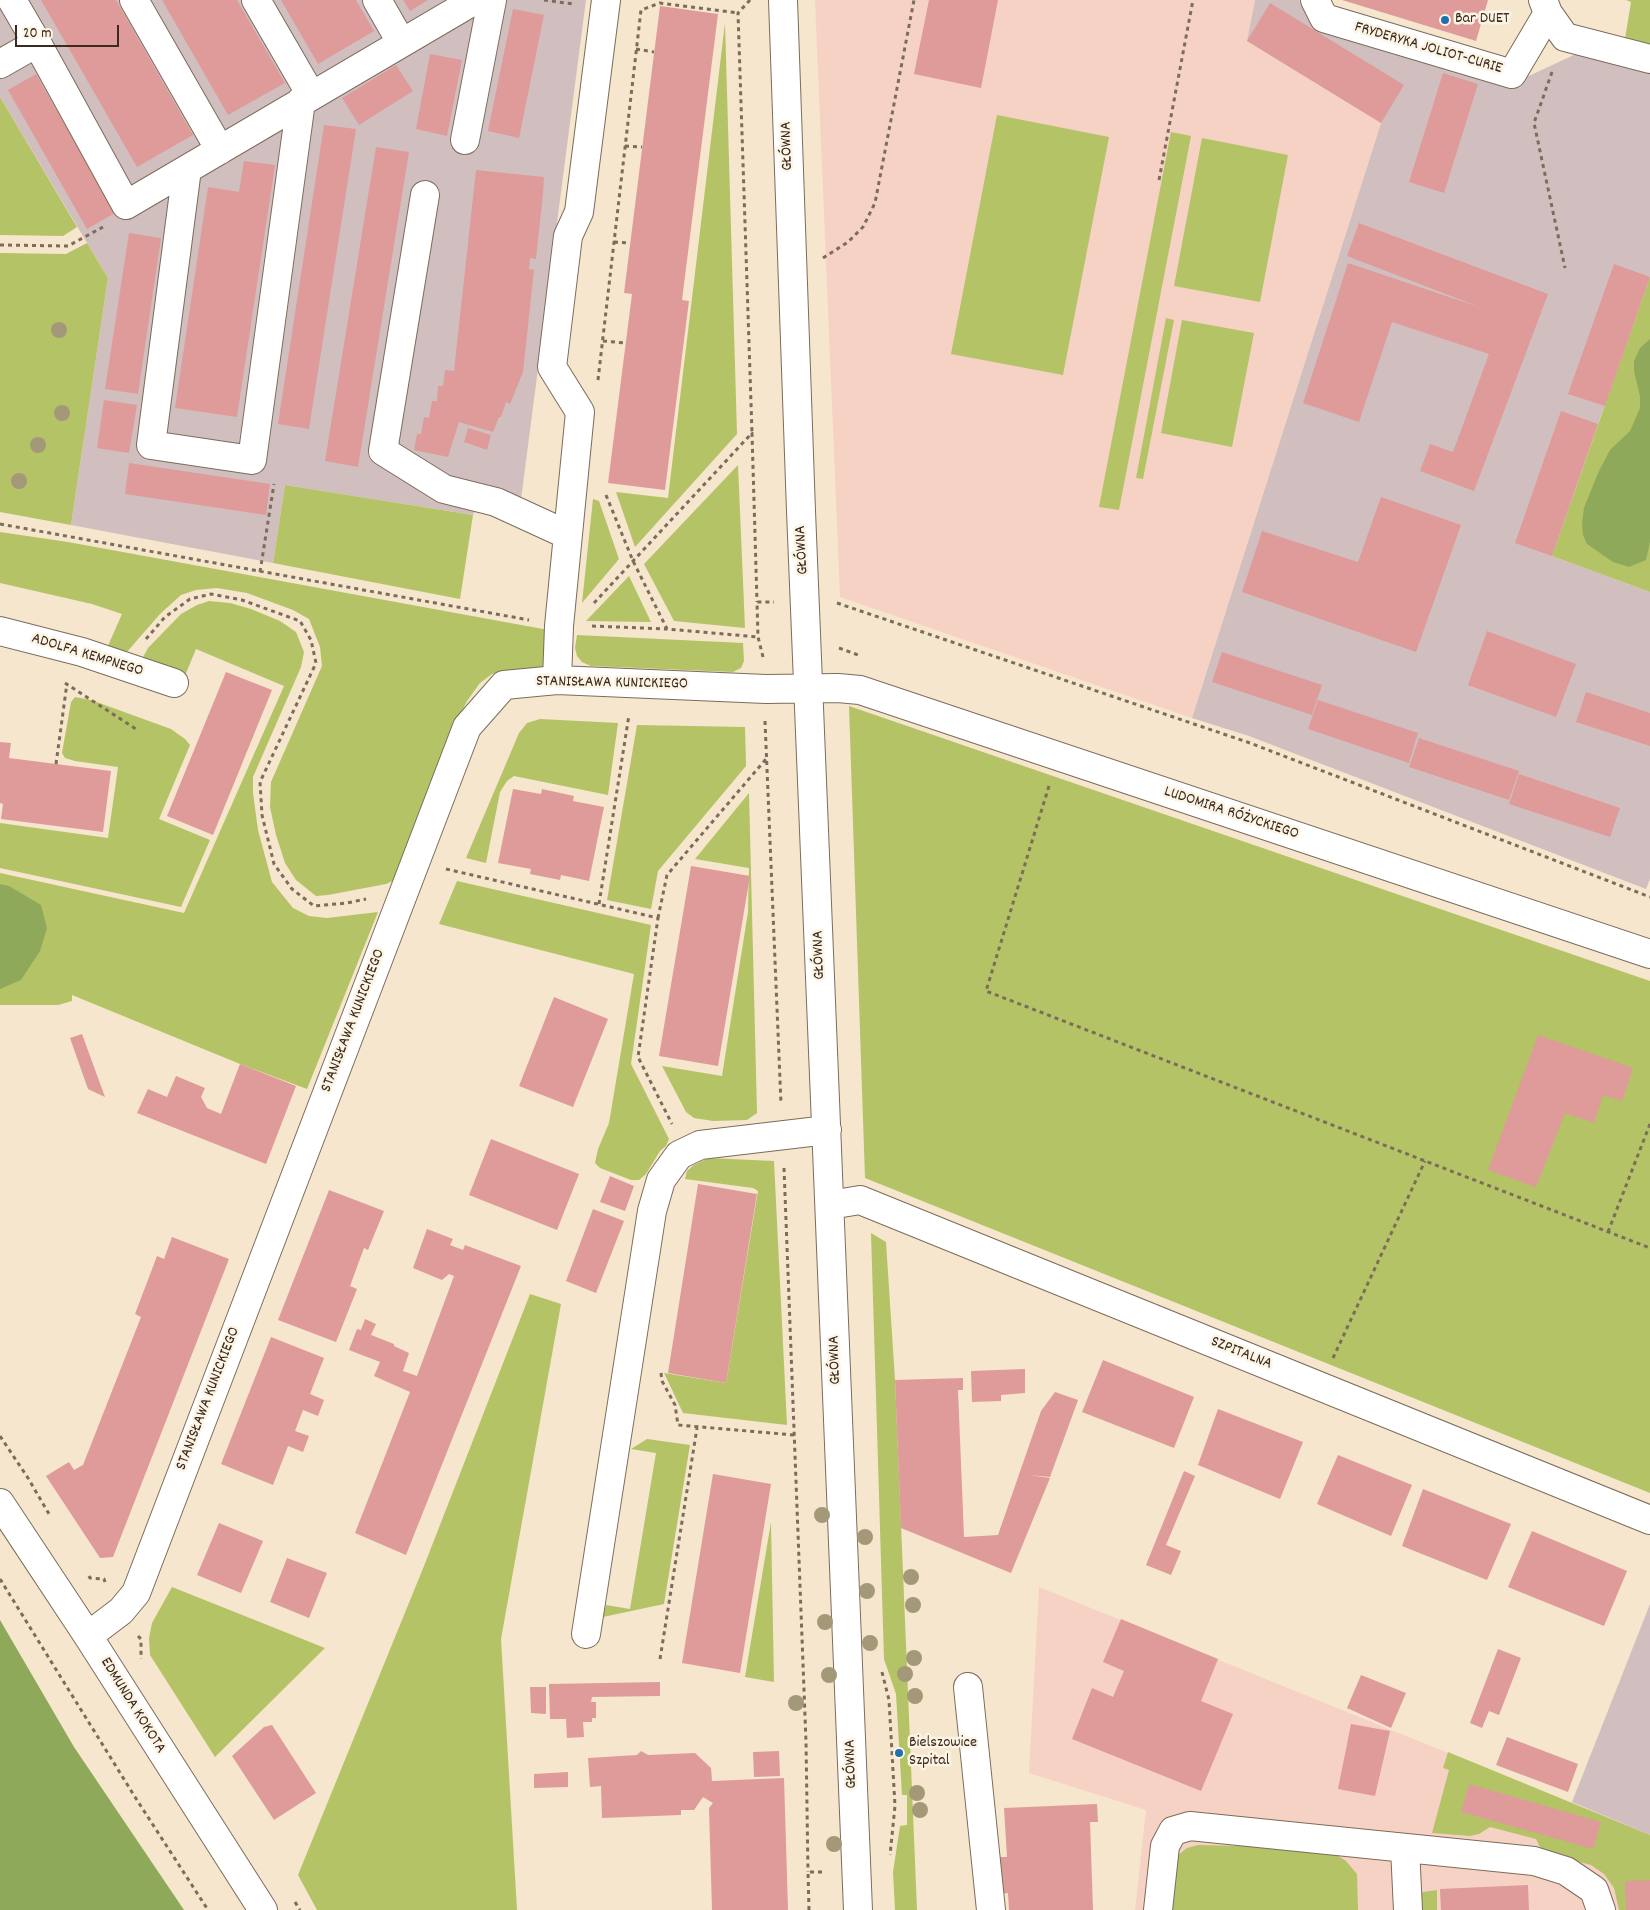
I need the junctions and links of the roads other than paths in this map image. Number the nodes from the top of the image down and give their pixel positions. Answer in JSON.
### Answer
{"nodes":[{"id":1,"x":12,"y":0,"type":"edge"},
{"id":2,"x":134,"y":0,"type":"edge"},
{"id":3,"x":256,"y":0,"type":"edge"},
{"id":4,"x":378,"y":0,"type":"edge"},
{"id":5,"x":475,"y":0,"type":"edge"},
{"id":6,"x":492,"y":0,"type":"edge"},
{"id":7,"x":606,"y":0,"type":"edge"},
{"id":8,"x":783,"y":0,"type":"edge"},
{"id":9,"x":1315,"y":0,"type":"edge"},
{"id":10,"x":1546,"y":6,"type":"edge"},
{"id":11,"x":401,"y":42,"type":"junction"},
{"id":12,"x":37,"y":43,"type":"junction"},
{"id":13,"x":1650,"y":59,"type":"edge"},
{"id":14,"x":0,"y":64,"type":"edge"},
{"id":15,"x":306,"y":98,"type":"junction"},
{"id":16,"x":465,"y":140,"type":"dead end"},
{"id":17,"x":220,"y":150,"type":"junction"},
{"id":18,"x":188,"y":168,"type":"junction"},
{"id":19,"x":425,"y":195,"type":"dead end"},
{"id":20,"x":568,"y":535,"type":"junction"},
{"id":21,"x":0,"y":631,"type":"edge"},
{"id":22,"x":557,"y":680,"type":"junction"},
{"id":23,"x":174,"y":683,"type":"dead end"},
{"id":24,"x":809,"y":690,"type":"junction"},
{"id":25,"x":1649,"y":950,"type":"edge"},
{"id":26,"x":827,"y":1130,"type":"junction"},
{"id":27,"x":830,"y":1205,"type":"junction"},
{"id":28,"x":0,"y":1503,"type":"edge"},
{"id":29,"x":1650,"y":1520,"type":"edge"},
{"id":30,"x":586,"y":1634,"type":"dead end"},
{"id":31,"x":88,"y":1636,"type":"junction"},
{"id":32,"x":968,"y":1687,"type":"dead end"},
{"id":33,"x":1406,"y":1848,"type":"junction"},
{"id":34,"x":263,"y":1910,"type":"edge"},
{"id":35,"x":858,"y":1910,"type":"edge"},
{"id":36,"x":991,"y":1910,"type":"edge"},
{"id":37,"x":1158,"y":1910,"type":"edge"},
{"id":38,"x":1408,"y":1910,"type":"edge"},
{"id":39,"x":1601,"y":1910,"type":"edge"}],
"edges":[{"from":1,"to":12,"type":"street"},
{"from":2,"to":17,"type":"street"},
{"from":3,"to":15,"type":"street"},
{"from":4,"to":11,"type":"street"},
{"from":5,"to":11,"type":"street"},
{"from":6,"to":16,"type":"street"},
{"from":7,"to":20,"type":"street"},
{"from":8,"to":24,"type":"street","name":"GŁÓWNA"},
{"from":9,"to":10,"type":"street","name":"FRYDERYKA JOLIOT-CURIE"},
{"from":10,"to":13,"type":"street"},
{"from":11,"to":15,"type":"street"},
{"from":12,"to":14,"type":"street"},
{"from":12,"to":18,"type":"street"},
{"from":15,"to":17,"type":"street"},
{"from":15,"to":18,"type":"street"},
{"from":17,"to":18,"type":"street"},
{"from":19,"to":20,"type":"street"},
{"from":20,"to":22,"type":"street"},
{"from":21,"to":23,"type":"street","name":"ADOLFA KEMPNEGO"},
{"from":22,"to":24,"type":"street","name":"STANISŁAWA KUNICKIEGO"},
{"from":22,"to":31,"type":"street","name":"STANISŁAWA KUNICKIEGO"},
{"from":24,"to":25,"type":"street","name":"LUDOMIRA RÓŻYCKIEGO"},
{"from":24,"to":26,"type":"street","name":"GŁÓWNA"},
{"from":26,"to":27,"type":"street","name":"GŁÓWNA"},
{"from":26,"to":30,"type":"street"},
{"from":27,"to":29,"type":"street","name":"SZPITALNA"},
{"from":27,"to":35,"type":"street","name":"GŁÓWNA"},
{"from":28,"to":31,"type":"street","name":"EDMUNDA KOKOTA"},
{"from":31,"to":34,"type":"street","name":"EDMUNDA KOKOTA"},
{"from":32,"to":36,"type":"street"},
{"from":33,"to":37,"type":"street"},
{"from":33,"to":38,"type":"street"},
{"from":33,"to":39,"type":"street"}]}
